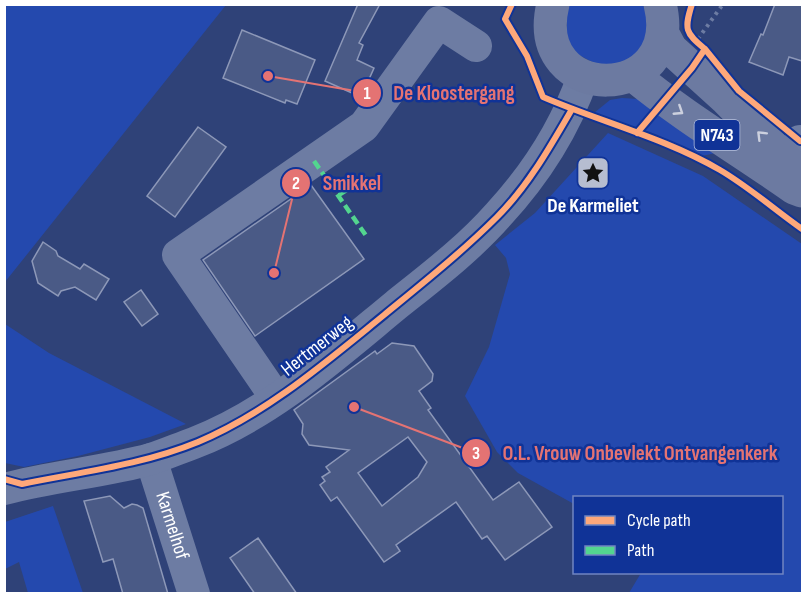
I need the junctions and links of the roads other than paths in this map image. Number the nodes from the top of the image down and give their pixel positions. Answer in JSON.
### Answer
{"nodes":[{"id":1,"x":544,"y":9,"type":"edge"},
{"id":2,"x":681,"y":38,"type":"edge"},
{"id":3,"x":476,"y":46,"type":"dead end"},
{"id":4,"x":633,"y":75,"type":"junction"},
{"id":5,"x":584,"y":77,"type":"junction"},
{"id":6,"x":802,"y":176,"type":"edge"},
{"id":7,"x":802,"y":191,"type":"edge"},
{"id":8,"x":276,"y":398,"type":"junction"},
{"id":9,"x":151,"y":459,"type":"junction"},
{"id":10,"x":10,"y":484,"type":"edge"},
{"id":11,"x":194,"y":594,"type":"edge"}],
"edges":[{"from":1,"to":5,"type":"main road"},
{"from":2,"to":4,"type":"main road"},
{"from":6,"to":2,"type":"main road","number":"N743","one_way":true},
{"from":3,"to":8,"type":"street"},
{"from":4,"to":5,"type":"main road"},
{"from":4,"to":7,"type":"main road","number":"N743","one_way":true},
{"from":5,"to":8,"type":"street","name":"Hertmerweg"},
{"from":8,"to":9,"type":"street","name":"Hertmerweg"},
{"from":9,"to":10,"type":"street","name":"Hertmerweg"},
{"from":9,"to":11,"type":"street","name":"Karmelhof"}]}
